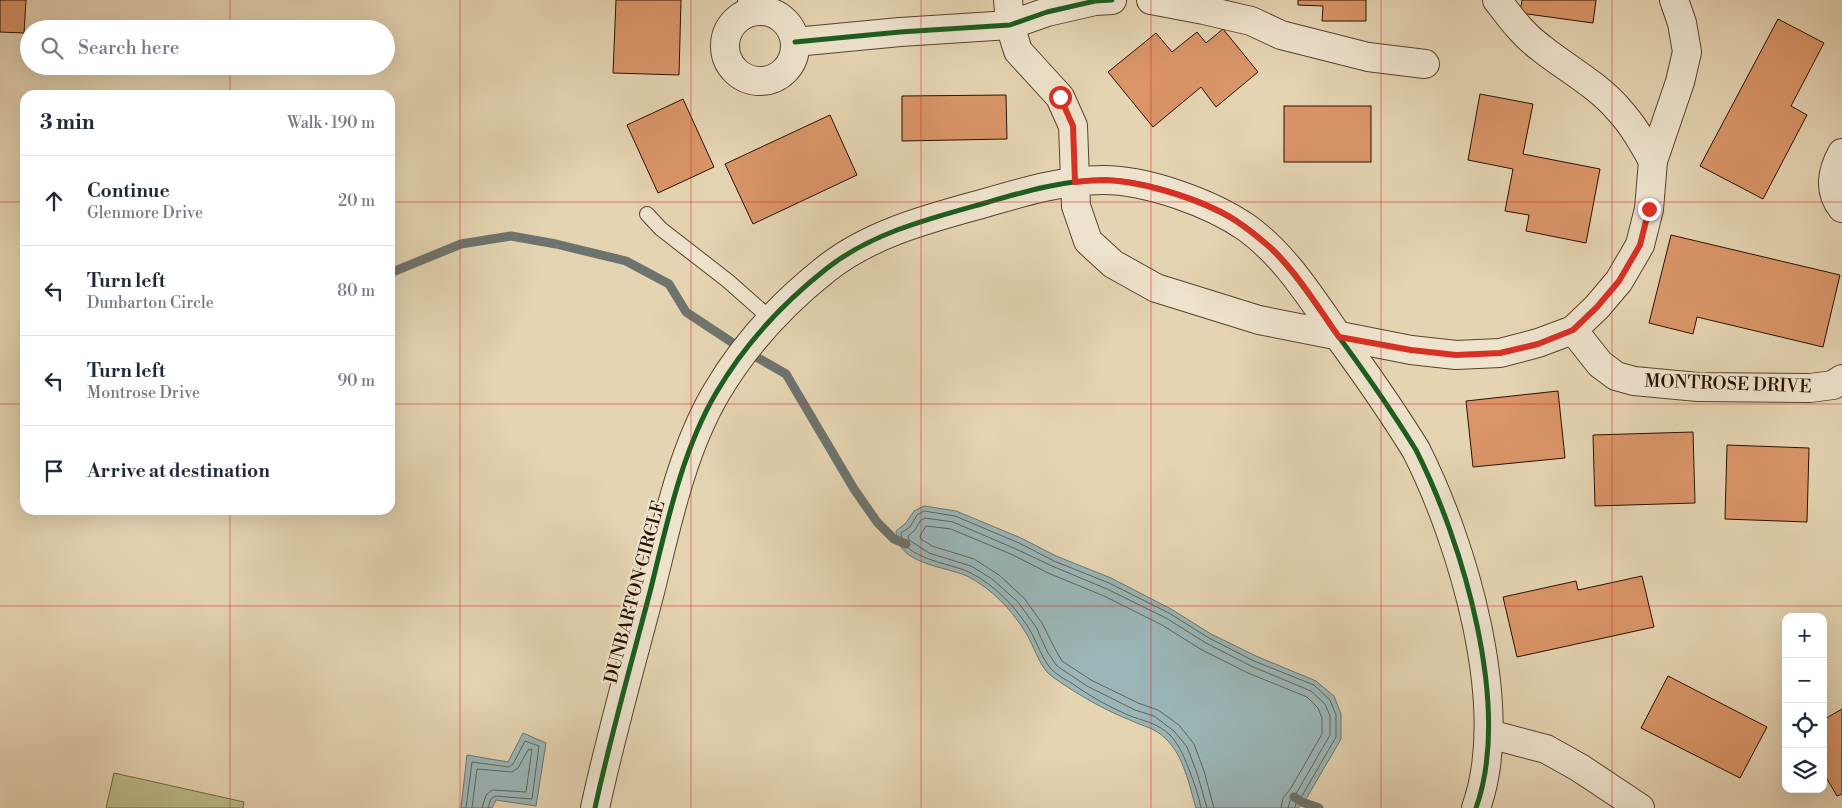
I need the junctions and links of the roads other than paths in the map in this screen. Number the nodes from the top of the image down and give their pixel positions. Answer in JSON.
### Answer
{"nodes":[{"id":1,"x":1112,"y":0,"type":"edge"},
{"id":2,"x":1151,"y":0,"type":"edge"},
{"id":3,"x":1497,"y":0,"type":"edge"},
{"id":4,"x":1674,"y":0,"type":"edge"},
{"id":5,"x":748,"y":6,"type":"edge"},
{"id":6,"x":1252,"y":11,"type":"edge"},
{"id":7,"x":1009,"y":13,"type":"edge"},
{"id":8,"x":795,"y":42,"type":"junction"},
{"id":9,"x":1425,"y":64,"type":"dead end"},
{"id":10,"x":1842,"y":153,"type":"edge"},
{"id":11,"x":1653,"y":161,"type":"junction"},
{"id":12,"x":1075,"y":182,"type":"junction"},
{"id":13,"x":1842,"y":208,"type":"edge"},
{"id":14,"x":647,"y":214,"type":"dead end"},
{"id":15,"x":771,"y":319,"type":"junction"},
{"id":16,"x":1573,"y":330,"type":"junction"},
{"id":17,"x":1339,"y":337,"type":"junction"},
{"id":18,"x":1842,"y":379,"type":"edge"},
{"id":19,"x":1489,"y":734,"type":"junction"},
{"id":20,"x":595,"y":808,"type":"edge"},
{"id":21,"x":1476,"y":808,"type":"edge"},
{"id":22,"x":1640,"y":808,"type":"edge"}],
"edges":[{"from":1,"to":7,"type":"street"},
{"from":2,"to":6,"type":"street"},
{"from":3,"to":11,"type":"street"},
{"from":4,"to":11,"type":"street"},
{"from":5,"to":8,"type":"street"},
{"from":5,"to":8,"type":"street"},
{"from":6,"to":9,"type":"street"},
{"from":7,"to":8,"type":"street"},
{"from":7,"to":12,"type":"street"},
{"from":10,"to":13,"type":"street"},
{"from":11,"to":16,"type":"street"},
{"from":12,"to":15,"type":"street","name":"DUNBARTON CIRCLE"},
{"from":12,"to":17,"type":"street","name":"DUNBARTON CIRCLE"},
{"from":12,"to":17,"type":"street"},
{"from":14,"to":15,"type":"lane"},
{"from":15,"to":20,"type":"street","name":"DUNBARTON CIRCLE"},
{"from":16,"to":17,"type":"street"},
{"from":16,"to":18,"type":"street","name":"MONTROSE DRIVE"},
{"from":17,"to":19,"type":"street","name":"DUNBARTON CIRCLE"},
{"from":19,"to":21,"type":"street","name":"DUNBARTON CIRCLE"},
{"from":19,"to":22,"type":"street"}]}
